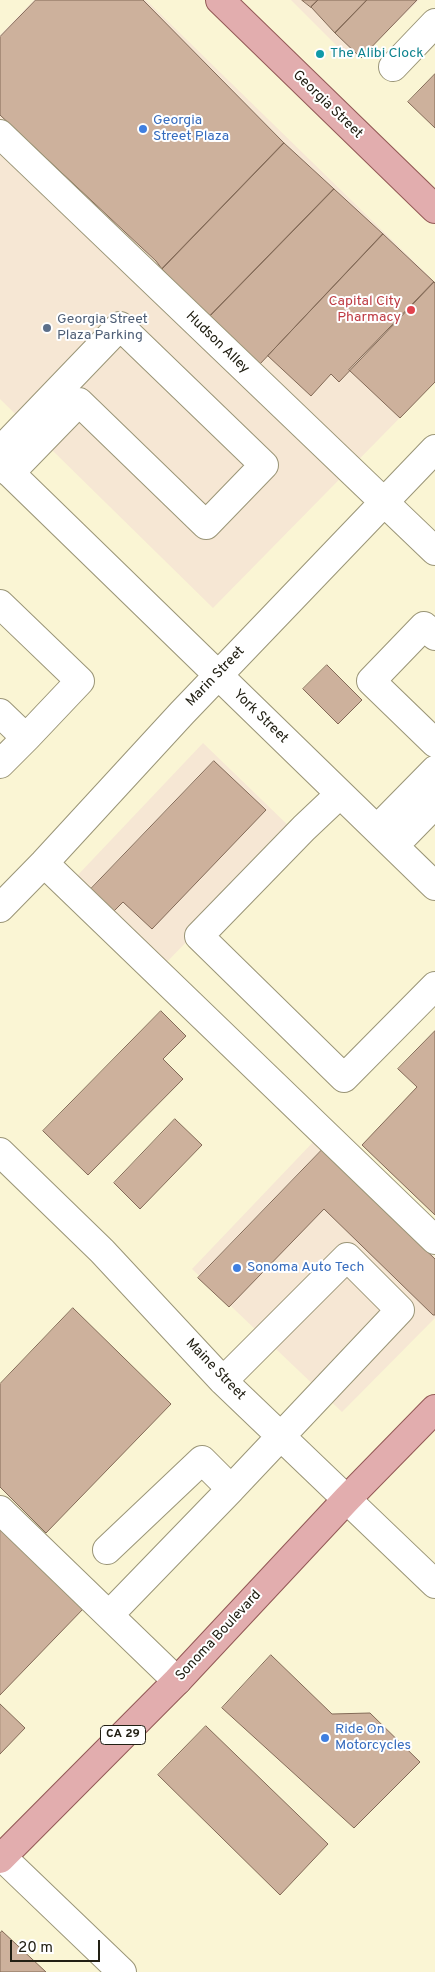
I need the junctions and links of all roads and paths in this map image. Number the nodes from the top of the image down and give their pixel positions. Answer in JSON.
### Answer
{"nodes":[{"id":1,"x":220,"y":0,"type":"edge"},
{"id":2,"x":435,"y":23,"type":"edge"},
{"id":3,"x":393,"y":67,"type":"dead end"},
{"id":4,"x":0,"y":134,"type":"edge"},
{"id":5,"x":435,"y":209,"type":"edge"},
{"id":6,"x":435,"y":449,"type":"edge"},
{"id":7,"x":3,"y":462,"type":"edge"},
{"id":8,"x":384,"y":502,"type":"junction"},
{"id":9,"x":435,"y":552,"type":"edge"},
{"id":10,"x":0,"y":604,"type":"edge"},
{"id":11,"x":435,"y":636,"type":"edge"},
{"id":12,"x":218,"y":676,"type":"junction"},
{"id":13,"x":0,"y":713,"type":"edge"},
{"id":14,"x":26,"y":738,"type":"junction"},
{"id":15,"x":435,"y":743,"type":"edge"},
{"id":16,"x":0,"y":764,"type":"edge"},
{"id":17,"x":435,"y":770,"type":"edge"},
{"id":18,"x":340,"y":794,"type":"junction"},
{"id":19,"x":435,"y":804,"type":"edge"},
{"id":20,"x":385,"y":838,"type":"junction"},
{"id":21,"x":44,"y":863,"type":"junction"},
{"id":22,"x":435,"y":886,"type":"edge"},
{"id":23,"x":0,"y":908,"type":"edge"},
{"id":24,"x":435,"y":986,"type":"edge"},
{"id":25,"x":0,"y":1152,"type":"edge"},
{"id":26,"x":435,"y":1240,"type":"edge"},
{"id":27,"x":223,"y":1380,"type":"junction"},
{"id":28,"x":435,"y":1410,"type":"edge"},
{"id":29,"x":281,"y":1436,"type":"junction"},
{"id":30,"x":231,"y":1489,"type":"junction"},
{"id":31,"x":347,"y":1499,"type":"junction"},
{"id":32,"x":0,"y":1510,"type":"edge"},
{"id":33,"x":107,"y":1550,"type":"dead end"},
{"id":34,"x":435,"y":1584,"type":"edge"},
{"id":35,"x":109,"y":1615,"type":"junction"},
{"id":36,"x":177,"y":1681,"type":"junction"},
{"id":37,"x":1,"y":1857,"type":"edge"},
{"id":38,"x":122,"y":1972,"type":"edge"}],
"edges":[{"from":1,"to":5,"type":"main road","name":"Georgia Street"},
{"from":2,"to":3,"type":"street"},
{"from":4,"to":8,"type":"street","name":"Hudson Alley"},
{"from":6,"to":8,"type":"street","name":"Marin Street"},
{"from":7,"to":7,"type":"street"},
{"from":7,"to":12,"type":"street","name":"York Street"},
{"from":8,"to":9,"type":"street","name":"Hudson Alley"},
{"from":8,"to":12,"type":"street","name":"Marin Street"},
{"from":10,"to":14,"type":"street"},
{"from":11,"to":15,"type":"street"},
{"from":12,"to":18,"type":"street","name":"York Street"},
{"from":12,"to":21,"type":"street","name":"Marin Street"},
{"from":13,"to":14,"type":"street"},
{"from":14,"to":16,"type":"street"},
{"from":17,"to":20,"type":"street"},
{"from":18,"to":20,"type":"street","name":"York Street"},
{"from":18,"to":24,"type":"street"},
{"from":19,"to":20,"type":"street"},
{"from":20,"to":22,"type":"street","name":"York Street"},
{"from":21,"to":23,"type":"street","name":"Marin Street"},
{"from":21,"to":26,"type":"street"},
{"from":25,"to":27,"type":"street","name":"Maine Street"},
{"from":27,"to":29,"type":"street","name":"Maine Street"},
{"from":27,"to":29,"type":"street"},
{"from":28,"to":31,"type":"main road","name":"Sonoma Boulevard","number":"CA 29"},
{"from":29,"to":30,"type":"street"},
{"from":29,"to":31,"type":"street","name":"Maine Street"},
{"from":30,"to":33,"type":"street"},
{"from":30,"to":35,"type":"street"},
{"from":31,"to":34,"type":"street","name":"Maine Street"},
{"from":31,"to":36,"type":"main road","name":"Sonoma Boulevard","number":"CA 29"},
{"from":32,"to":35,"type":"street"},
{"from":35,"to":36,"type":"street"},
{"from":36,"to":37,"type":"main road","name":"Sonoma Boulevard","number":"CA 29"},
{"from":37,"to":38,"type":"street"}]}
